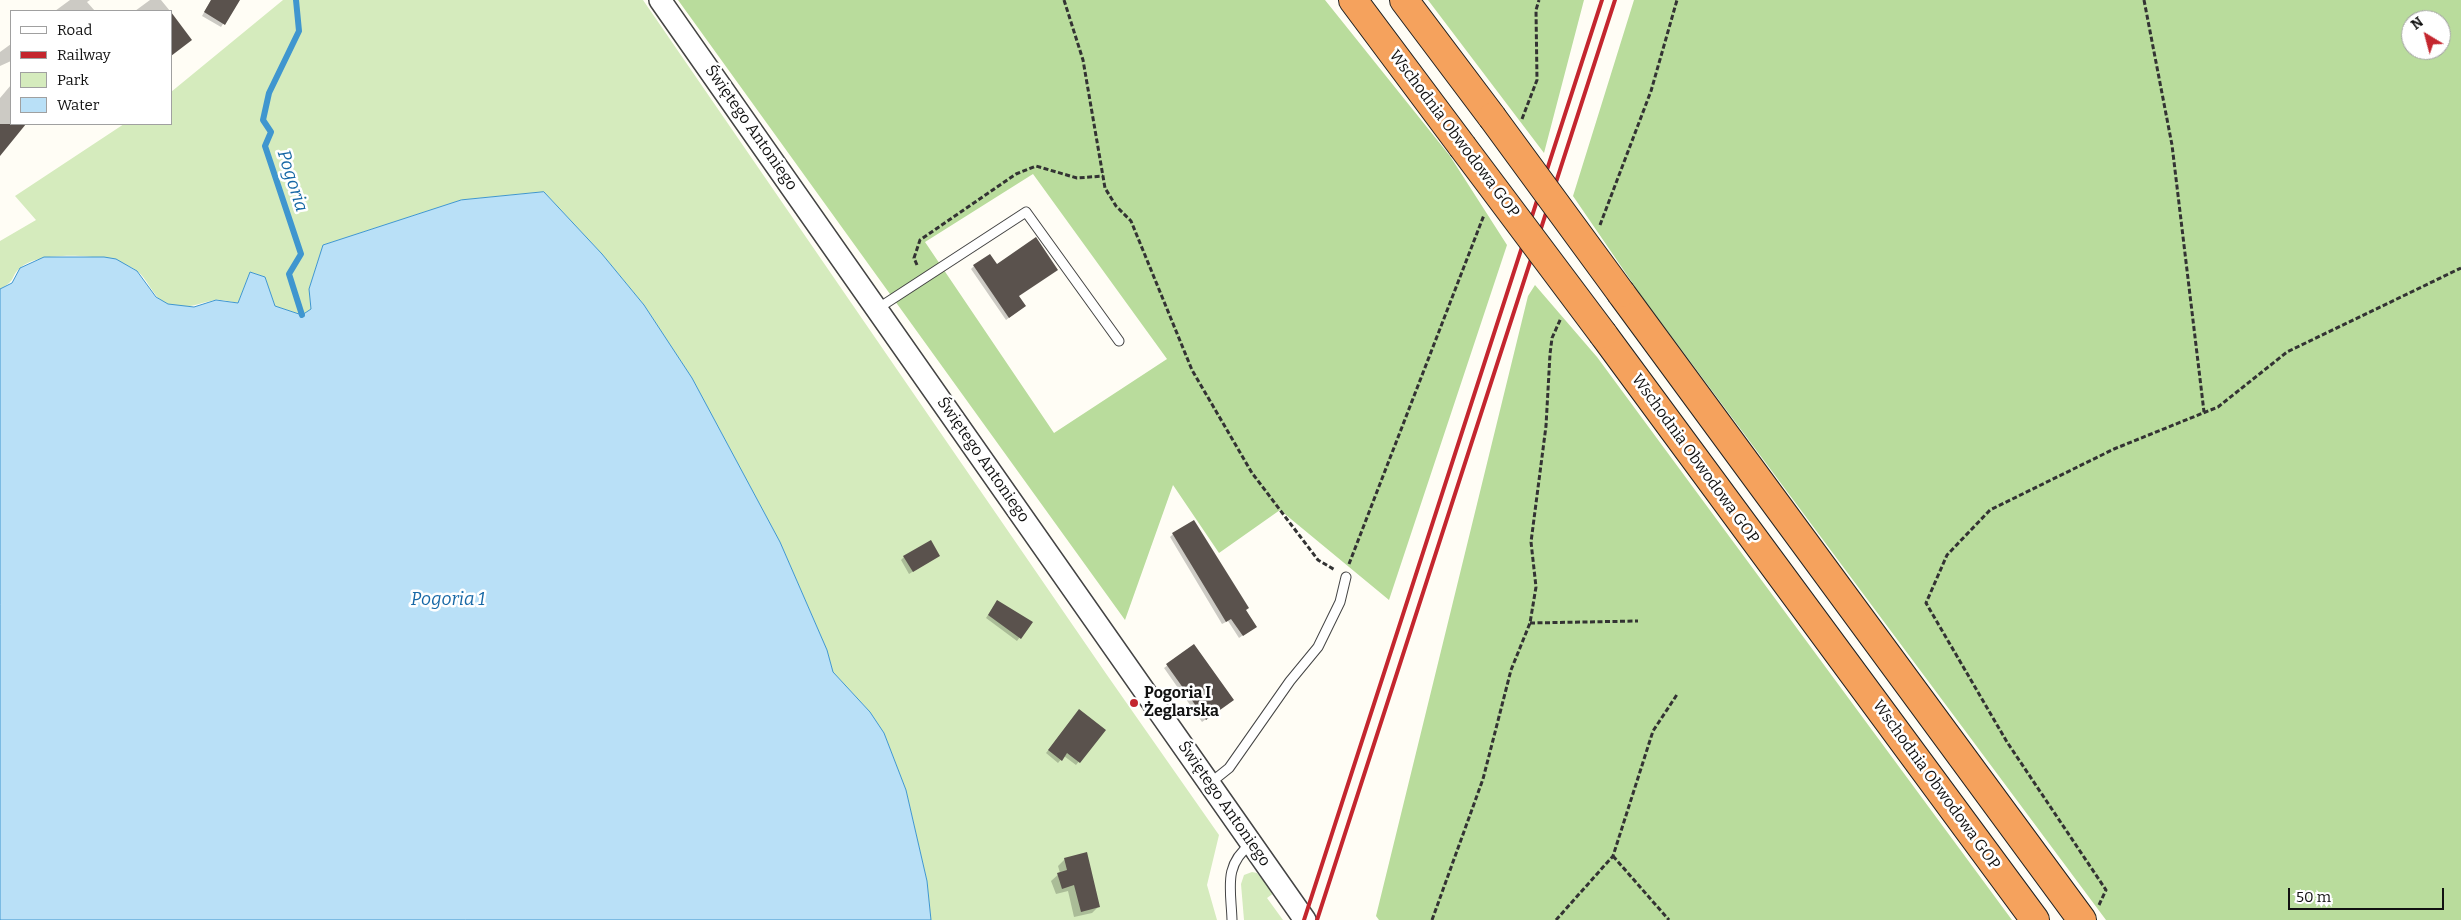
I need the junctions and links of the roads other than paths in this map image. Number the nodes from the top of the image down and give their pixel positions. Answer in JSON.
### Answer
{"nodes":[{"id":1,"x":660,"y":0,"type":"edge"},
{"id":2,"x":1354,"y":0,"type":"edge"},
{"id":3,"x":1404,"y":0,"type":"edge"},
{"id":4,"x":877,"y":309,"type":"junction"},
{"id":5,"x":1120,"y":341,"type":"dead end"},
{"id":6,"x":1346,"y":577,"type":"road end"},
{"id":7,"x":1209,"y":784,"type":"junction"},
{"id":8,"x":1251,"y":844,"type":"junction"},
{"id":9,"x":2089,"y":916,"type":"edge"},
{"id":10,"x":1232,"y":920,"type":"edge"},
{"id":11,"x":1305,"y":920,"type":"edge"},
{"id":12,"x":2035,"y":920,"type":"edge"}],
"edges":[{"from":1,"to":4,"type":"street","name":"Świętego Antoniego"},
{"from":2,"to":12,"type":"highway","name":"Wschodnia Obwodowa GOP","bridge":true},
{"from":3,"to":9,"type":"highway","bridge":true},
{"from":4,"to":5,"type":"lane"},
{"from":4,"to":7,"type":"street","name":"Świętego Antoniego"},
{"from":6,"to":7,"type":"lane"},
{"from":7,"to":8,"type":"street","name":"Świętego Antoniego"},
{"from":8,"to":10,"type":"lane"},
{"from":8,"to":11,"type":"street","name":"Świętego Antoniego"}]}
